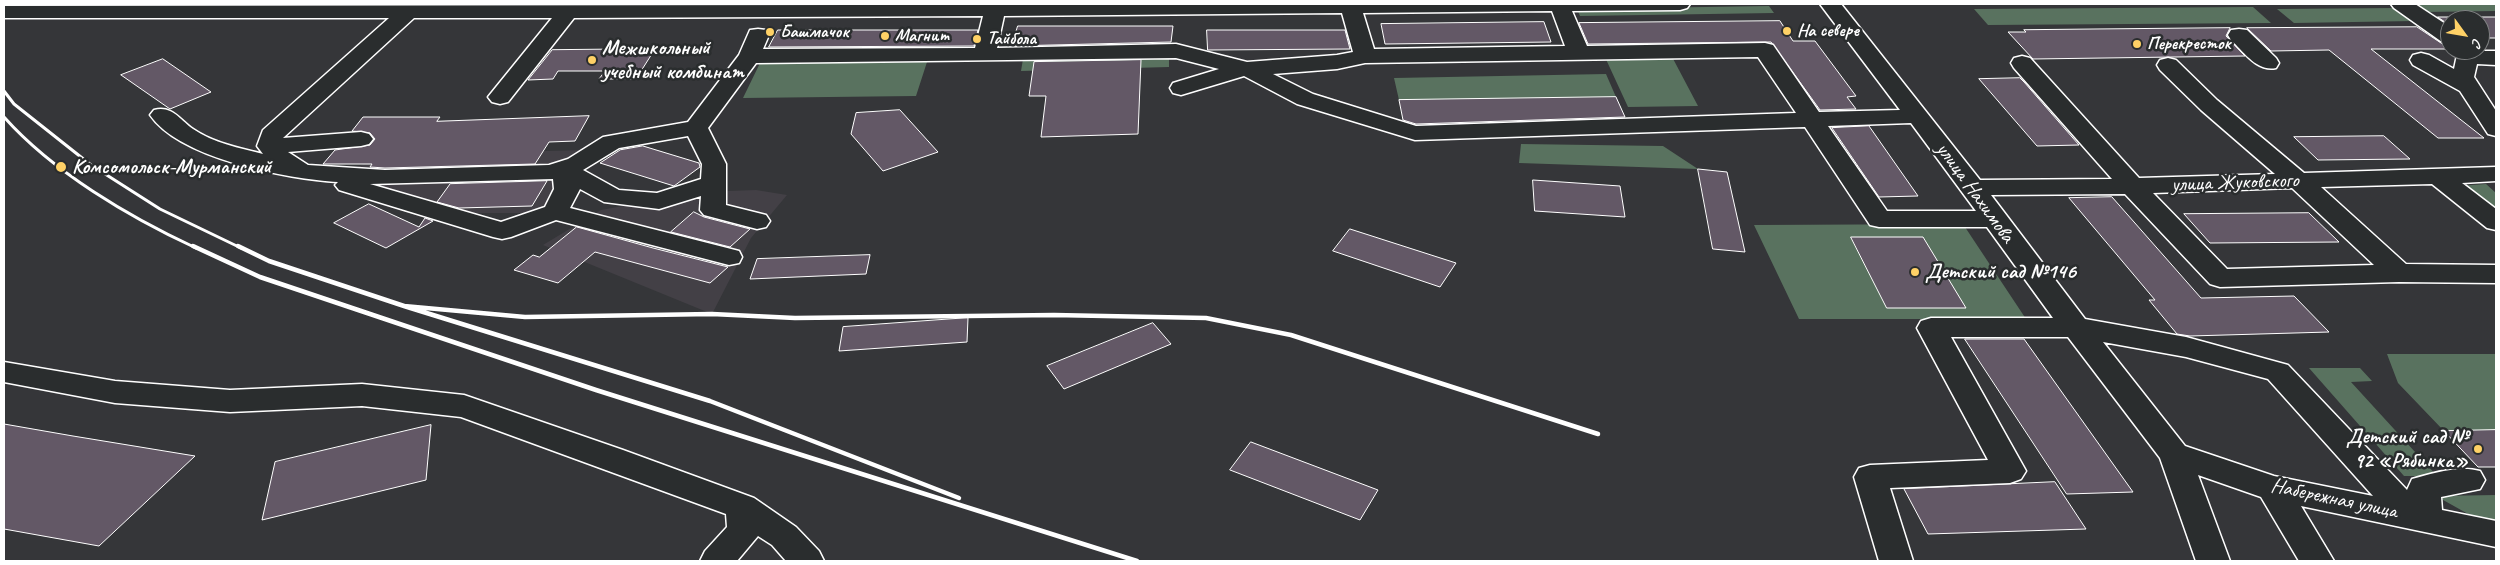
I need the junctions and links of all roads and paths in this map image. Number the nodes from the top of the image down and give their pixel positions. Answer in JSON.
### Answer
{"nodes":[{"id":1,"x":1680,"y":4,"type":"edge"},
{"id":2,"x":1830,"y":4,"type":"edge"},
{"id":3,"x":2401,"y":4,"type":"edge"},
{"id":4,"x":1559,"y":5,"type":"edge"},
{"id":5,"x":1351,"y":6,"type":"edge"},
{"id":6,"x":1087,"y":7,"type":"edge"},
{"id":7,"x":43,"y":8,"type":"edge"},
{"id":8,"x":506,"y":8,"type":"edge"},
{"id":9,"x":825,"y":8,"type":"edge"},
{"id":10,"x":995,"y":10,"type":"junction"},
{"id":11,"x":4,"y":12,"type":"edge"},
{"id":12,"x":408,"y":12,"type":"junction"},
{"id":13,"x":568,"y":12,"type":"junction"},
{"id":14,"x":2440,"y":30,"type":"edge"},
{"id":15,"x":2239,"y":34,"type":"dead end"},
{"id":16,"x":1578,"y":51,"type":"junction"},
{"id":17,"x":984,"y":55,"type":"junction"},
{"id":18,"x":1365,"y":56,"type":"junction"},
{"id":19,"x":2421,"y":60,"type":"dead end"},
{"id":20,"x":2467,"y":60,"type":"edge"},
{"id":21,"x":2022,"y":63,"type":"dead end"},
{"id":22,"x":2268,"y":63,"type":"dead end"},
{"id":23,"x":2168,"y":65,"type":"dead end"},
{"id":24,"x":1247,"y":69,"type":"junction"},
{"id":25,"x":2470,"y":87,"type":"junction"},
{"id":26,"x":1181,"y":88,"type":"dead end"},
{"id":27,"x":500,"y":97,"type":"dead end"},
{"id":28,"x":2489,"y":107,"type":"edge"},
{"id":29,"x":162,"y":115,"type":"dead end"},
{"id":30,"x":1918,"y":116,"type":"junction"},
{"id":31,"x":1811,"y":118,"type":"junction"},
{"id":32,"x":696,"y":128,"type":"junction"},
{"id":33,"x":2496,"y":129,"type":"edge"},
{"id":34,"x":361,"y":139,"type":"dead end"},
{"id":35,"x":269,"y":146,"type":"junction"},
{"id":36,"x":563,"y":169,"type":"junction"},
{"id":37,"x":303,"y":172,"type":"junction"},
{"id":38,"x":2496,"y":174,"type":"edge"},
{"id":39,"x":2438,"y":176,"type":"junction"},
{"id":40,"x":2299,"y":181,"type":"junction"},
{"id":41,"x":715,"y":183,"type":"junction"},
{"id":42,"x":2132,"y":186,"type":"junction"},
{"id":43,"x":1973,"y":188,"type":"junction"},
{"id":44,"x":555,"y":212,"type":"junction"},
{"id":45,"x":1995,"y":219,"type":"junction"},
{"id":46,"x":757,"y":221,"type":"dead end"},
{"id":47,"x":2496,"y":222,"type":"edge"},
{"id":48,"x":729,"y":256,"type":"dead end"},
{"id":49,"x":2400,"y":273,"type":"junction"},
{"id":50,"x":2496,"y":274,"type":"edge"},
{"id":51,"x":2075,"y":327,"type":"junction"},
{"id":52,"x":4,"y":372,"type":"edge"},
{"id":53,"x":2174,"y":454,"type":"junction"},
{"id":54,"x":2469,"y":480,"type":"dead end"},
{"id":55,"x":2272,"y":488,"type":"junction"},
{"id":56,"x":742,"y":507,"type":"junction"},
{"id":57,"x":2419,"y":517,"type":"junction"},
{"id":58,"x":2496,"y":534,"type":"edge"},
{"id":59,"x":717,"y":561,"type":"edge"},
{"id":60,"x":807,"y":561,"type":"edge"},
{"id":61,"x":1896,"y":561,"type":"edge"},
{"id":62,"x":2213,"y":561,"type":"edge"},
{"id":63,"x":2317,"y":561,"type":"edge"}],
"edges":[{"from":1,"to":4,"type":"street"},
{"from":2,"to":30,"type":"street","name":"улица Нахимова"},
{"from":3,"to":14,"type":"street"},
{"from":4,"to":5,"type":"street"},
{"from":4,"to":16,"type":"street"},
{"from":5,"to":6,"type":"street"},
{"from":5,"to":18,"type":"street"},
{"from":6,"to":10,"type":"street"},
{"from":7,"to":11,"type":"street"},
{"from":7,"to":12,"type":"street"},
{"from":8,"to":12,"type":"street"},
{"from":8,"to":13,"type":"street"},
{"from":9,"to":10,"type":"street"},
{"from":9,"to":13,"type":"street"},
{"from":10,"to":17,"type":"street"},
{"from":12,"to":35,"type":"street"},
{"from":13,"to":27,"type":"street"},
{"from":15,"to":22,"type":"street"},
{"from":16,"to":18,"type":"street"},
{"from":16,"to":31,"type":"street"},
{"from":17,"to":24,"type":"street"},
{"from":17,"to":32,"type":"street"},
{"from":18,"to":24,"type":"street"},
{"from":19,"to":25,"type":"street"},
{"from":20,"to":25,"type":"street"},
{"from":21,"to":42,"type":"street"},
{"from":23,"to":40,"type":"street"},
{"from":24,"to":26,"type":"street"},
{"from":24,"to":31,"type":"street"},
{"from":25,"to":28,"type":"street"},
{"from":28,"to":33,"type":"street"},
{"from":29,"to":37,"type":"street"},
{"from":30,"to":31,"type":"street"},
{"from":30,"to":43,"type":"street","name":"улица Нахимова"},
{"from":31,"to":45,"type":"street"},
{"from":32,"to":36,"type":"street"},
{"from":32,"to":41,"type":"street"},
{"from":34,"to":35,"type":"street"},
{"from":35,"to":37,"type":"street"},
{"from":36,"to":37,"type":"street"},
{"from":36,"to":41,"type":"street"},
{"from":36,"to":44,"type":"street"},
{"from":37,"to":44,"type":"street"},
{"from":38,"to":39,"type":"street","name":"улица Жуковского"},
{"from":39,"to":40,"type":"street","name":"улица Жуковского"},
{"from":39,"to":47,"type":"street"},
{"from":40,"to":42,"type":"street","name":"улица Жуковского"},
{"from":40,"to":49,"type":"street"},
{"from":41,"to":46,"type":"street"},
{"from":42,"to":43,"type":"street","name":"улица Жуковского"},
{"from":42,"to":49,"type":"street"},
{"from":43,"to":45,"type":"street","name":"улица Нахимова"},
{"from":44,"to":48,"type":"street"},
{"from":45,"to":51,"type":"street","name":"улица Нахимова"},
{"from":49,"to":50,"type":"street"},
{"from":51,"to":53,"type":"street","name":"улица Нахимова"},
{"from":51,"to":57,"type":"street"},
{"from":51,"to":61,"type":"street"},
{"from":52,"to":56,"type":"street"},
{"from":53,"to":55,"type":"street","name":"Набережная улица"},
{"from":53,"to":62,"type":"street","name":"улица Нахимова"},
{"from":54,"to":57,"type":"street"},
{"from":55,"to":57,"type":"street","name":"Набережная улица"},
{"from":55,"to":63,"type":"street"},
{"from":56,"to":59,"type":"street"},
{"from":56,"to":60,"type":"street"},
{"from":57,"to":58,"type":"street","name":"Набережная улица"}]}
